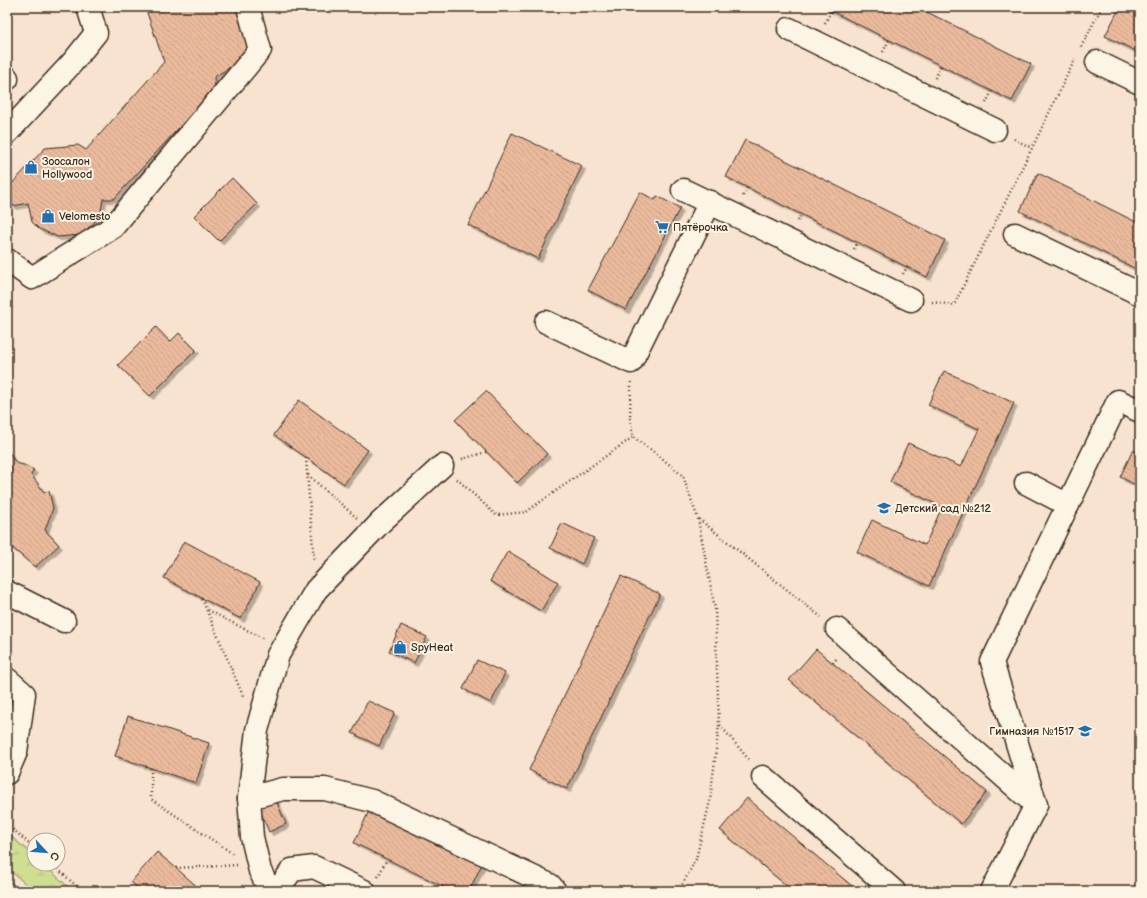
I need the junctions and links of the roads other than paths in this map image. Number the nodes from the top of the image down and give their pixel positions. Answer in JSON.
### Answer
{"nodes":[{"id":1,"x":88,"y":7,"type":"edge"},
{"id":2,"x":248,"y":7,"type":"edge"},
{"id":3,"x":789,"y":29,"type":"dead end"},
{"id":4,"x":1097,"y":62,"type":"dead end"},
{"id":5,"x":1140,"y":83,"type":"edge"},
{"id":6,"x":995,"y":130,"type":"dead end"},
{"id":7,"x":7,"y":133,"type":"edge"},
{"id":8,"x":683,"y":190,"type":"dead end"},
{"id":9,"x":710,"y":202,"type":"junction"},
{"id":10,"x":1014,"y":234,"type":"dead end"},
{"id":11,"x":7,"y":260,"type":"edge"},
{"id":12,"x":1140,"y":294,"type":"edge"},
{"id":13,"x":912,"y":300,"type":"road end"},
{"id":14,"x":546,"y":322,"type":"dead end"},
{"id":15,"x":1140,"y":411,"type":"edge"},
{"id":16,"x":442,"y":466,"type":"road end"},
{"id":17,"x":1026,"y":483,"type":"dead end"},
{"id":18,"x":1068,"y":505,"type":"junction"},
{"id":19,"x":7,"y":592,"type":"edge"},
{"id":20,"x":64,"y":622,"type":"dead end"},
{"id":21,"x":838,"y":630,"type":"road end"},
{"id":22,"x":7,"y":679,"type":"edge"},
{"id":23,"x":7,"y":773,"type":"edge"},
{"id":24,"x":763,"y":777,"type":"road end"},
{"id":25,"x":250,"y":798,"type":"junction"},
{"id":26,"x":1036,"y":805,"type":"junction"},
{"id":27,"x":270,"y":891,"type":"edge"},
{"id":28,"x":279,"y":891,"type":"edge"},
{"id":29,"x":364,"y":891,"type":"edge"},
{"id":30,"x":555,"y":891,"type":"edge"},
{"id":31,"x":894,"y":891,"type":"edge"},
{"id":32,"x":992,"y":891,"type":"edge"}],
"edges":[{"from":1,"to":7,"type":"lane"},
{"from":2,"to":11,"type":"lane"},
{"from":3,"to":6,"type":"lane"},
{"from":4,"to":5,"type":"lane"},
{"from":8,"to":9,"type":"lane"},
{"from":9,"to":13,"type":"lane"},
{"from":9,"to":14,"type":"lane"},
{"from":10,"to":12,"type":"lane"},
{"from":15,"to":18,"type":"lane"},
{"from":16,"to":25,"type":"lane"},
{"from":17,"to":18,"type":"lane"},
{"from":18,"to":26,"type":"lane"},
{"from":19,"to":20,"type":"lane"},
{"from":21,"to":26,"type":"lane"},
{"from":22,"to":23,"type":"lane"},
{"from":24,"to":31,"type":"lane"},
{"from":25,"to":27,"type":"lane"},
{"from":25,"to":30,"type":"lane"},
{"from":26,"to":32,"type":"lane"},
{"from":28,"to":29,"type":"lane"}]}
